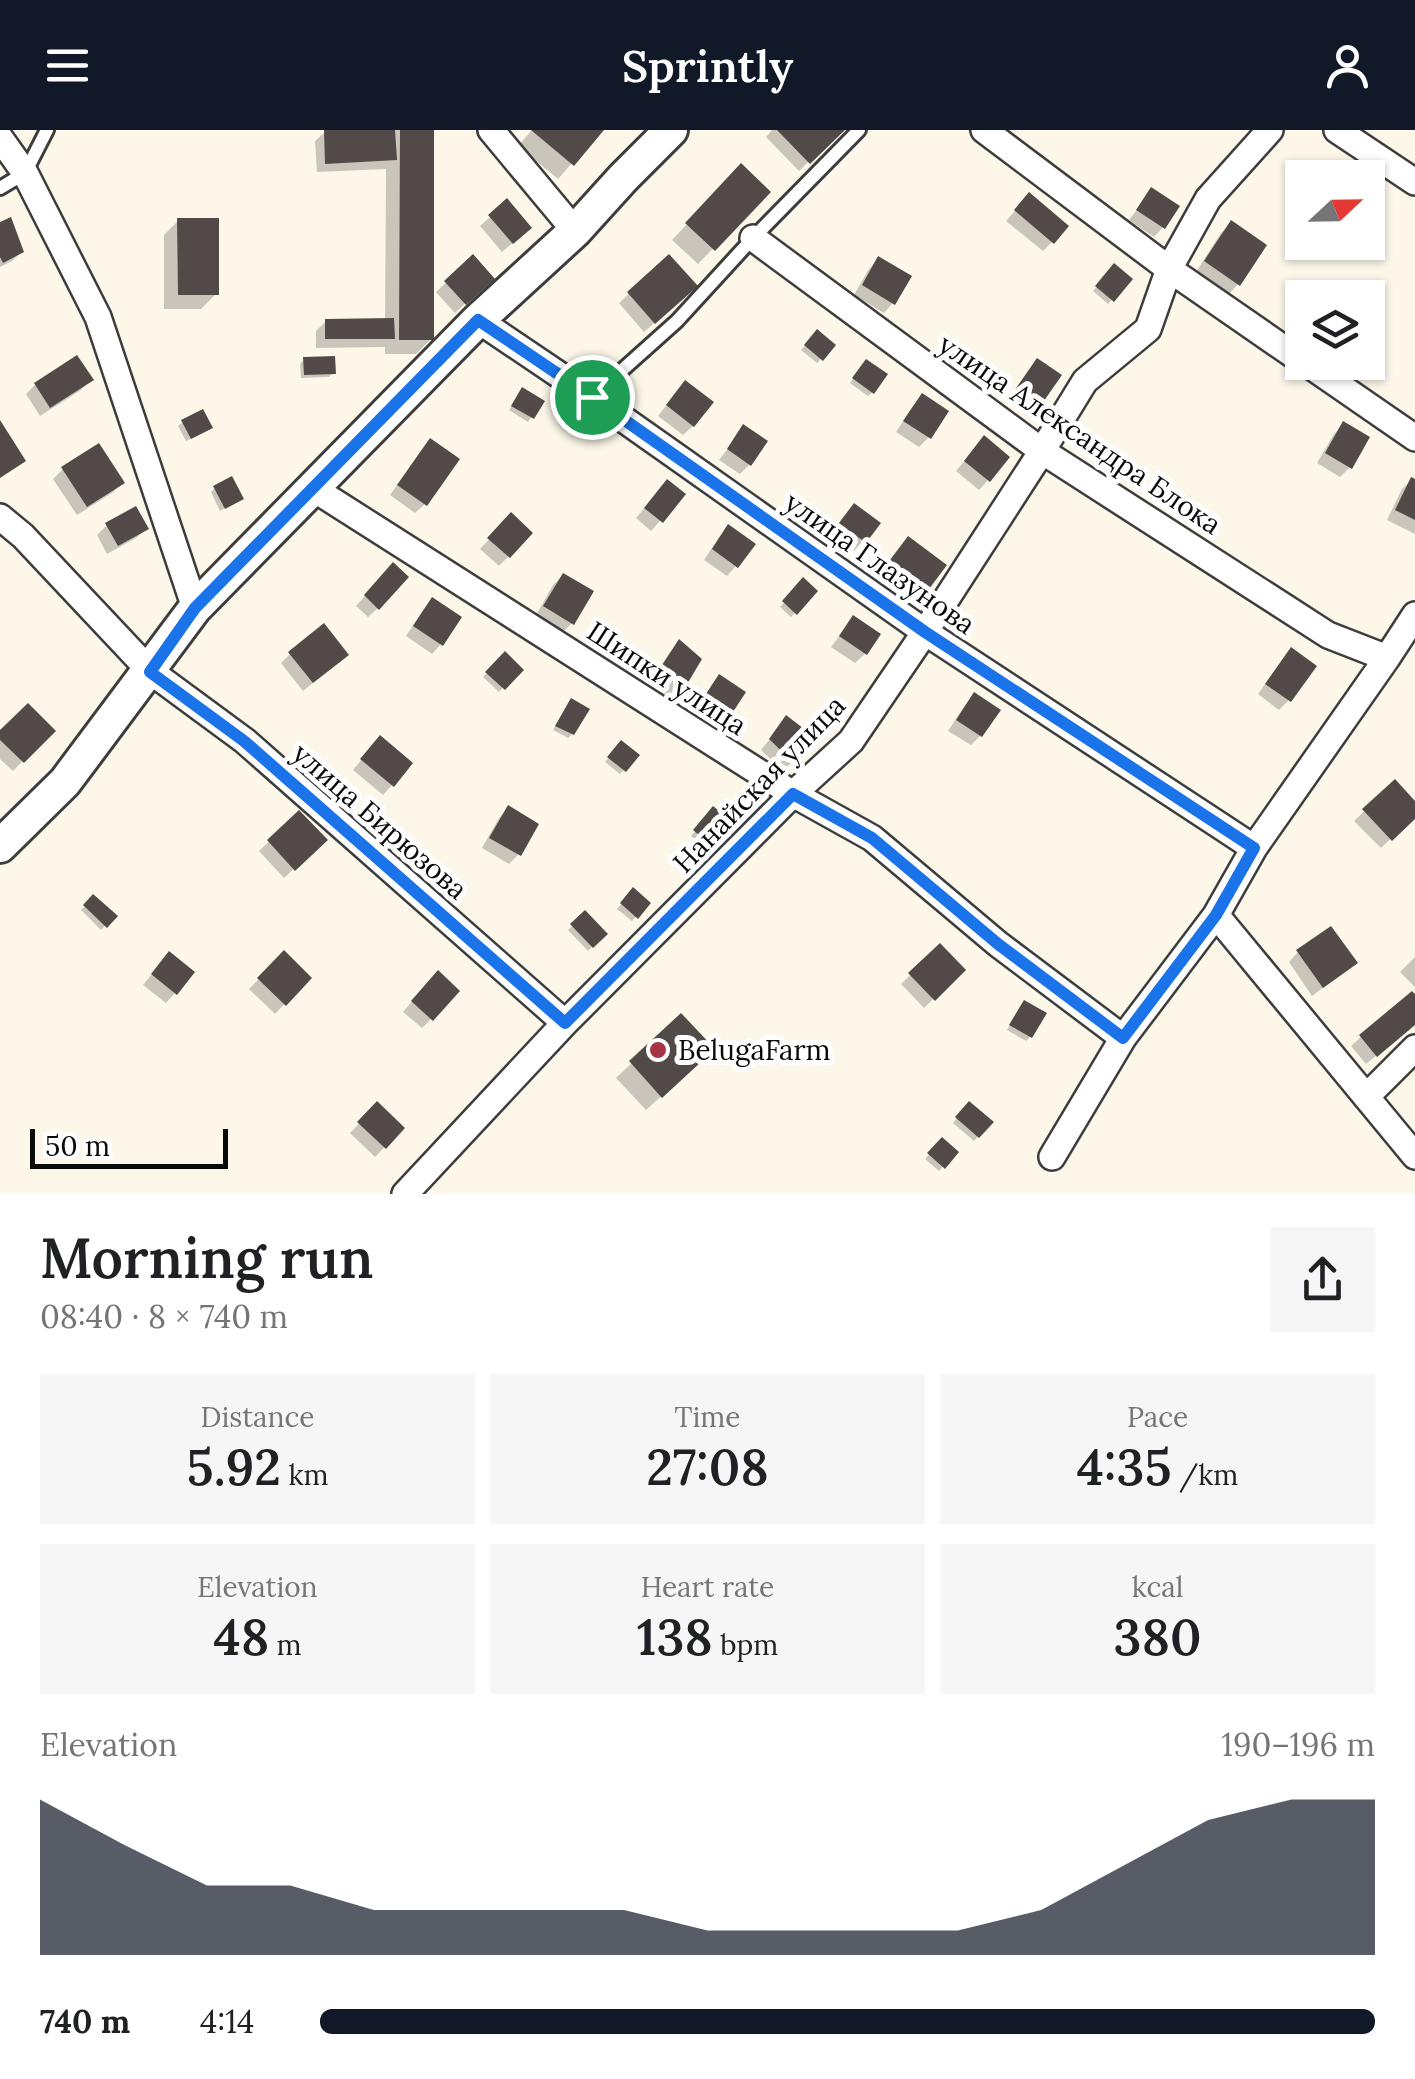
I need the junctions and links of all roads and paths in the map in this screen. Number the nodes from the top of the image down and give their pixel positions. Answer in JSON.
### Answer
{"nodes":[{"id":1,"x":47,"y":130,"type":"edge"},
{"id":2,"x":490,"y":130,"type":"edge"},
{"id":3,"x":671,"y":130,"type":"edge"},
{"id":4,"x":859,"y":130,"type":"edge"},
{"id":5,"x":984,"y":130,"type":"edge"},
{"id":6,"x":1270,"y":130,"type":"edge"},
{"id":7,"x":1338,"y":130,"type":"edge"},
{"id":8,"x":0,"y":138,"type":"edge"},
{"id":9,"x":25,"y":174,"type":"junction"},
{"id":10,"x":1415,"y":182,"type":"edge"},
{"id":11,"x":0,"y":188,"type":"edge"},
{"id":12,"x":575,"y":231,"type":"junction"},
{"id":13,"x":753,"y":238,"type":"junction"},
{"id":14,"x":1169,"y":270,"type":"junction"},
{"id":15,"x":478,"y":320,"type":"junction"},
{"id":16,"x":1285,"y":349,"type":"edge"},
{"id":17,"x":1330,"y":380,"type":"edge"},
{"id":18,"x":592,"y":397,"type":"junction"},
{"id":19,"x":1415,"y":438,"type":"edge"},
{"id":20,"x":1042,"y":451,"type":"junction"},
{"id":21,"x":314,"y":489,"type":"junction"},
{"id":22,"x":0,"y":517,"type":"edge"},
{"id":23,"x":195,"y":608,"type":"junction"},
{"id":24,"x":1415,"y":614,"type":"edge"},
{"id":25,"x":925,"y":632,"type":"junction"},
{"id":26,"x":1387,"y":658,"type":"junction"},
{"id":27,"x":150,"y":672,"type":"junction"},
{"id":28,"x":793,"y":794,"type":"junction"},
{"id":29,"x":0,"y":846,"type":"edge"},
{"id":30,"x":1254,"y":848,"type":"junction"},
{"id":31,"x":1216,"y":915,"type":"junction"},
{"id":32,"x":565,"y":1023,"type":"junction"},
{"id":33,"x":1123,"y":1038,"type":"junction"},
{"id":34,"x":1415,"y":1048,"type":"edge"},
{"id":35,"x":1366,"y":1097,"type":"junction"},
{"id":36,"x":1415,"y":1156,"type":"edge"},
{"id":37,"x":1052,"y":1157,"type":"dead end"},
{"id":38,"x":405,"y":1194,"type":"edge"}],
"edges":[{"from":1,"to":9,"type":"lane"},
{"from":2,"to":12,"type":"street"},
{"from":3,"to":12,"type":"street"},
{"from":4,"to":13,"type":"lane"},
{"from":5,"to":14,"type":"street"},
{"from":6,"to":14,"type":"street","name":"Нанайская улица"},
{"from":7,"to":10,"type":"street"},
{"from":8,"to":9,"type":"street"},
{"from":9,"to":11,"type":"lane"},
{"from":9,"to":23,"type":"street"},
{"from":12,"to":15,"type":"street"},
{"from":13,"to":18,"type":"lane"},
{"from":13,"to":20,"type":"street","name":"улица Александра Блока"},
{"from":14,"to":16,"type":"street"},
{"from":14,"to":20,"type":"street","name":"Нанайская улица"},
{"from":15,"to":18,"type":"street","name":"улица Глазунова"},
{"from":15,"to":21,"type":"street"},
{"from":17,"to":19,"type":"street"},
{"from":18,"to":25,"type":"street","name":"улица Глазунова"},
{"from":20,"to":25,"type":"street","name":"Нанайская улица"},
{"from":20,"to":26,"type":"street","name":"улица Александра Блока"},
{"from":21,"to":23,"type":"street"},
{"from":21,"to":28,"type":"street","name":"Шипки улица"},
{"from":22,"to":27,"type":"street","name":"улица Бирюзова"},
{"from":23,"to":27,"type":"street"},
{"from":24,"to":26,"type":"street"},
{"from":25,"to":28,"type":"street","name":"Нанайская улица"},
{"from":25,"to":30,"type":"street","name":"улица Глазунова"},
{"from":26,"to":30,"type":"street"},
{"from":27,"to":29,"type":"street"},
{"from":27,"to":32,"type":"street","name":"улица Бирюзова"},
{"from":28,"to":32,"type":"street","name":"Нанайская улица"},
{"from":28,"to":33,"type":"street","name":"Шипки улица"},
{"from":30,"to":31,"type":"street"},
{"from":31,"to":33,"type":"street"},
{"from":31,"to":35,"type":"street"},
{"from":32,"to":38,"type":"street","name":"Нанайская улица"},
{"from":33,"to":37,"type":"street"},
{"from":34,"to":35,"type":"street"},
{"from":35,"to":36,"type":"street"}]}
